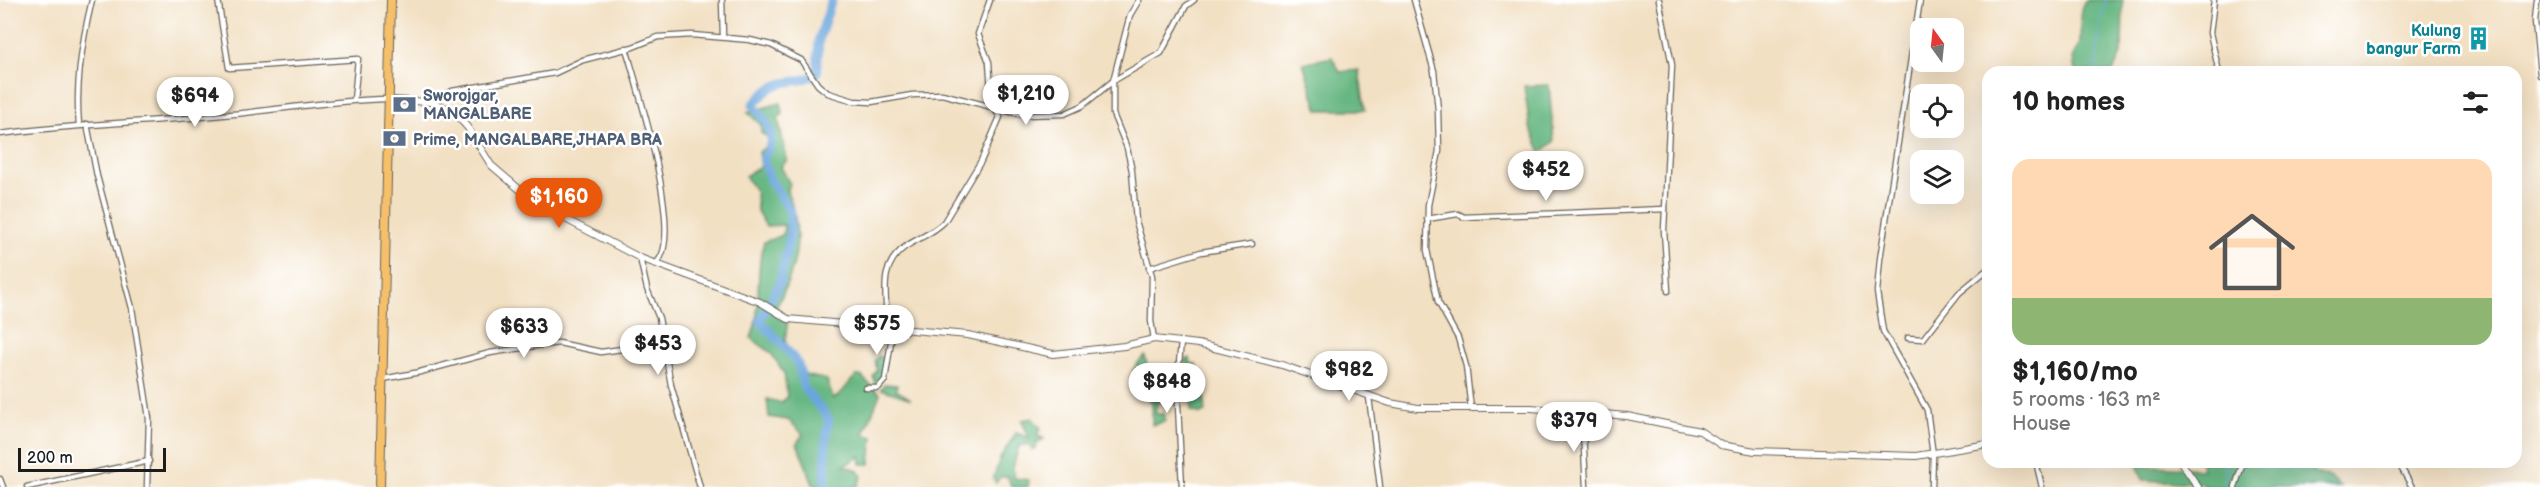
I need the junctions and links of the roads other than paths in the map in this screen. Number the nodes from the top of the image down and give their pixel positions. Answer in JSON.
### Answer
{"nodes":[{"id":1,"x":92,"y":0,"type":"edge"},
{"id":2,"x":218,"y":0,"type":"edge"},
{"id":3,"x":393,"y":0,"type":"edge"},
{"id":4,"x":722,"y":0,"type":"edge"},
{"id":5,"x":990,"y":0,"type":"edge"},
{"id":6,"x":1139,"y":0,"type":"edge"},
{"id":7,"x":1194,"y":0,"type":"edge"},
{"id":8,"x":1414,"y":0,"type":"edge"},
{"id":9,"x":1659,"y":0,"type":"edge"},
{"id":10,"x":1920,"y":0,"type":"edge"},
{"id":11,"x":2214,"y":0,"type":"edge"},
{"id":12,"x":2537,"y":0,"type":"edge"},
{"id":13,"x":723,"y":37,"type":"junction"},
{"id":14,"x":626,"y":48,"type":"junction"},
{"id":15,"x":2218,"y":66,"type":"edge"},
{"id":16,"x":2540,"y":75,"type":"edge"},
{"id":17,"x":1113,"y":81,"type":"junction"},
{"id":18,"x":354,"y":100,"type":"junction"},
{"id":19,"x":390,"y":100,"type":"junction"},
{"id":20,"x":431,"y":102,"type":"junction"},
{"id":21,"x":997,"y":110,"type":"junction"},
{"id":22,"x":87,"y":124,"type":"junction"},
{"id":23,"x":79,"y":125,"type":"junction"},
{"id":24,"x":0,"y":134,"type":"edge"},
{"id":25,"x":1665,"y":209,"type":"junction"},
{"id":26,"x":1427,"y":219,"type":"junction"},
{"id":27,"x":1252,"y":244,"type":"dead end"},
{"id":28,"x":640,"y":258,"type":"junction"},
{"id":29,"x":656,"y":263,"type":"junction"},
{"id":30,"x":1149,"y":268,"type":"junction"},
{"id":31,"x":1982,"y":274,"type":"edge"},
{"id":32,"x":1668,"y":291,"type":"dead end"},
{"id":33,"x":890,"y":329,"type":"junction"},
{"id":34,"x":1908,"y":338,"type":"dead end"},
{"id":35,"x":1154,"y":339,"type":"junction"},
{"id":36,"x":1182,"y":342,"type":"junction"},
{"id":37,"x":663,"y":343,"type":"junction"},
{"id":38,"x":383,"y":379,"type":"junction"},
{"id":39,"x":866,"y":388,"type":"dead end"},
{"id":40,"x":1370,"y":397,"type":"junction"},
{"id":41,"x":1471,"y":409,"type":"junction"},
{"id":42,"x":1582,"y":413,"type":"junction"},
{"id":43,"x":1982,"y":445,"type":"edge"},
{"id":44,"x":1933,"y":455,"type":"junction"},
{"id":45,"x":148,"y":461,"type":"junction"},
{"id":46,"x":2037,"y":468,"type":"edge"},
{"id":47,"x":2185,"y":468,"type":"edge"},
{"id":48,"x":2241,"y":468,"type":"edge"},
{"id":49,"x":2401,"y":468,"type":"edge"},
{"id":50,"x":0,"y":479,"type":"edge"},
{"id":51,"x":3,"y":487,"type":"edge"},
{"id":52,"x":27,"y":487,"type":"edge"},
{"id":53,"x":147,"y":487,"type":"edge"},
{"id":54,"x":380,"y":487,"type":"edge"},
{"id":55,"x":700,"y":487,"type":"edge"},
{"id":56,"x":1182,"y":487,"type":"edge"},
{"id":57,"x":1380,"y":487,"type":"edge"},
{"id":58,"x":1586,"y":487,"type":"edge"},
{"id":59,"x":1932,"y":487,"type":"edge"},
{"id":60,"x":2042,"y":487,"type":"edge"},
{"id":61,"x":2198,"y":487,"type":"edge"},
{"id":62,"x":2235,"y":487,"type":"edge"},
{"id":63,"x":2412,"y":487,"type":"edge"}],
"edges":[{"from":1,"to":23,"type":"street"},
{"from":2,"to":18,"type":"street"},
{"from":3,"to":19,"type":"main road"},
{"from":4,"to":13,"type":"street"},
{"from":5,"to":21,"type":"street"},
{"from":6,"to":17,"type":"street"},
{"from":7,"to":17,"type":"street"},
{"from":8,"to":26,"type":"street"},
{"from":9,"to":25,"type":"street"},
{"from":10,"to":44,"type":"street"},
{"from":11,"to":15,"type":"street"},
{"from":12,"to":16,"type":"street"},
{"from":13,"to":14,"type":"street"},
{"from":13,"to":21,"type":"street"},
{"from":14,"to":20,"type":"street"},
{"from":14,"to":29,"type":"street"},
{"from":17,"to":21,"type":"street"},
{"from":17,"to":30,"type":"street"},
{"from":18,"to":19,"type":"street"},
{"from":18,"to":22,"type":"street"},
{"from":19,"to":20,"type":"street"},
{"from":19,"to":38,"type":"main road"},
{"from":20,"to":28,"type":"street"},
{"from":21,"to":33,"type":"street"},
{"from":22,"to":23,"type":"street"},
{"from":22,"to":45,"type":"street"},
{"from":23,"to":24,"type":"street"},
{"from":25,"to":26,"type":"street"},
{"from":25,"to":32,"type":"street"},
{"from":26,"to":41,"type":"street"},
{"from":27,"to":30,"type":"street"},
{"from":28,"to":29,"type":"street"},
{"from":28,"to":37,"type":"street"},
{"from":29,"to":33,"type":"street"},
{"from":30,"to":35,"type":"street"},
{"from":31,"to":34,"type":"street"},
{"from":33,"to":35,"type":"street"},
{"from":33,"to":39,"type":"street"},
{"from":35,"to":36,"type":"street"},
{"from":36,"to":40,"type":"street"},
{"from":36,"to":56,"type":"street"},
{"from":37,"to":38,"type":"street"},
{"from":37,"to":55,"type":"street"},
{"from":38,"to":54,"type":"main road"},
{"from":40,"to":41,"type":"street"},
{"from":40,"to":57,"type":"street"},
{"from":41,"to":42,"type":"street"},
{"from":42,"to":44,"type":"street"},
{"from":42,"to":58,"type":"street"},
{"from":43,"to":44,"type":"street"},
{"from":44,"to":59,"type":"street"},
{"from":45,"to":52,"type":"street"},
{"from":45,"to":53,"type":"street"},
{"from":46,"to":60,"type":"street"},
{"from":47,"to":61,"type":"street"},
{"from":48,"to":62,"type":"street"},
{"from":49,"to":63,"type":"street"},
{"from":50,"to":51,"type":"street"}]}
